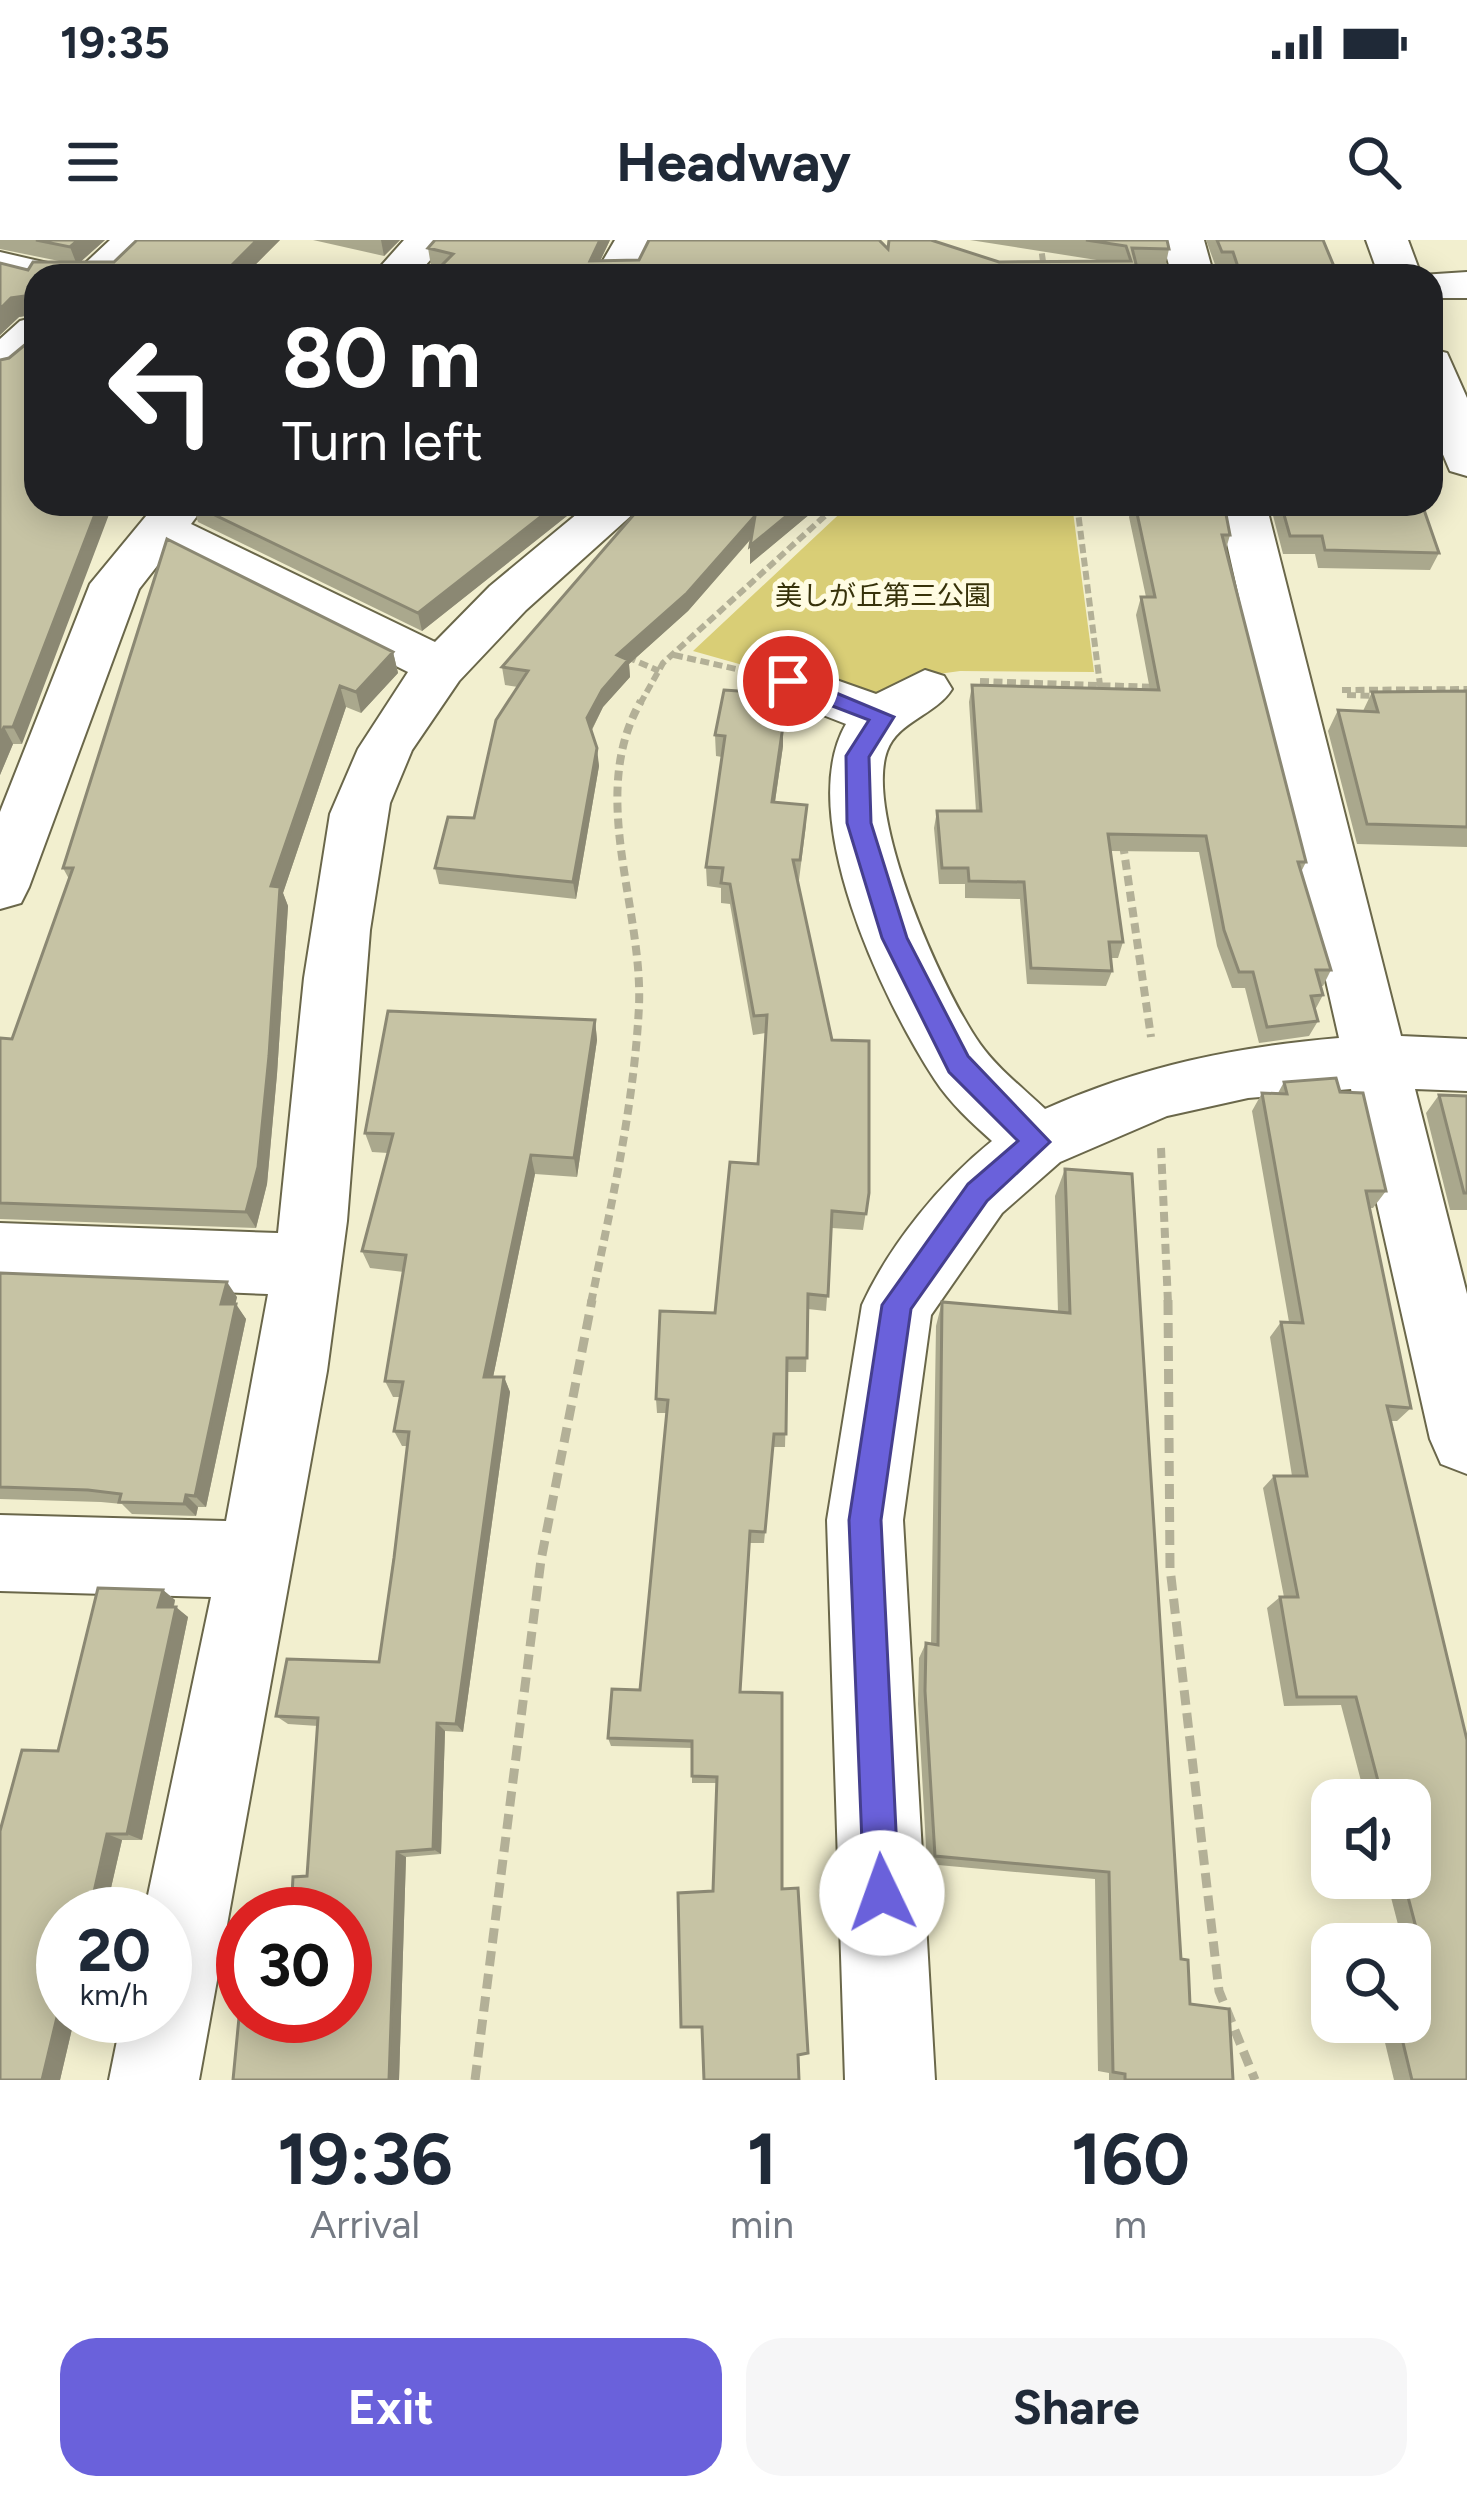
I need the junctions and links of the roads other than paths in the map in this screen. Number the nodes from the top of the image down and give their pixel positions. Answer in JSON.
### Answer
{"nodes":[{"id":1,"x":134,"y":240,"type":"edge"},
{"id":2,"x":427,"y":240,"type":"edge"},
{"id":3,"x":108,"y":264,"type":"edge"},
{"id":4,"x":404,"y":264,"type":"edge"},
{"id":5,"x":24,"y":341,"type":"edge"},
{"id":6,"x":0,"y":363,"type":"edge"},
{"id":7,"x":1443,"y":395,"type":"edge"},
{"id":8,"x":1467,"y":461,"type":"edge"},
{"id":9,"x":172,"y":516,"type":"edge"},
{"id":10,"x":578,"y":516,"type":"edge"},
{"id":11,"x":1245,"y":516,"type":"edge"},
{"id":12,"x":442,"y":667,"type":"junction"},
{"id":13,"x":788,"y":681,"type":"dead end"},
{"id":14,"x":0,"y":887,"type":"edge"},
{"id":15,"x":1378,"y":1061,"type":"junction"},
{"id":16,"x":1467,"y":1064,"type":"edge"},
{"id":17,"x":1037,"y":1142,"type":"junction"},
{"id":18,"x":0,"y":1253,"type":"edge"},
{"id":19,"x":307,"y":1265,"type":"junction"},
{"id":20,"x":1467,"y":1439,"type":"edge"},
{"id":21,"x":0,"y":1553,"type":"edge"},
{"id":22,"x":256,"y":1560,"type":"junction"},
{"id":23,"x":154,"y":2080,"type":"edge"},
{"id":24,"x":890,"y":2080,"type":"edge"}],
"edges":[{"from":1,"to":3,"type":"street"},
{"from":2,"to":4,"type":"street"},
{"from":5,"to":6,"type":"street"},
{"from":7,"to":8,"type":"street"},
{"from":9,"to":12,"type":"street"},
{"from":9,"to":14,"type":"street"},
{"from":10,"to":12,"type":"street"},
{"from":11,"to":15,"type":"street"},
{"from":12,"to":19,"type":"street"},
{"from":13,"to":17,"type":"street"},
{"from":15,"to":16,"type":"street"},
{"from":15,"to":17,"type":"street"},
{"from":15,"to":20,"type":"street"},
{"from":17,"to":24,"type":"street"},
{"from":18,"to":19,"type":"street"},
{"from":19,"to":22,"type":"street"},
{"from":21,"to":22,"type":"street"},
{"from":22,"to":23,"type":"street"}]}
